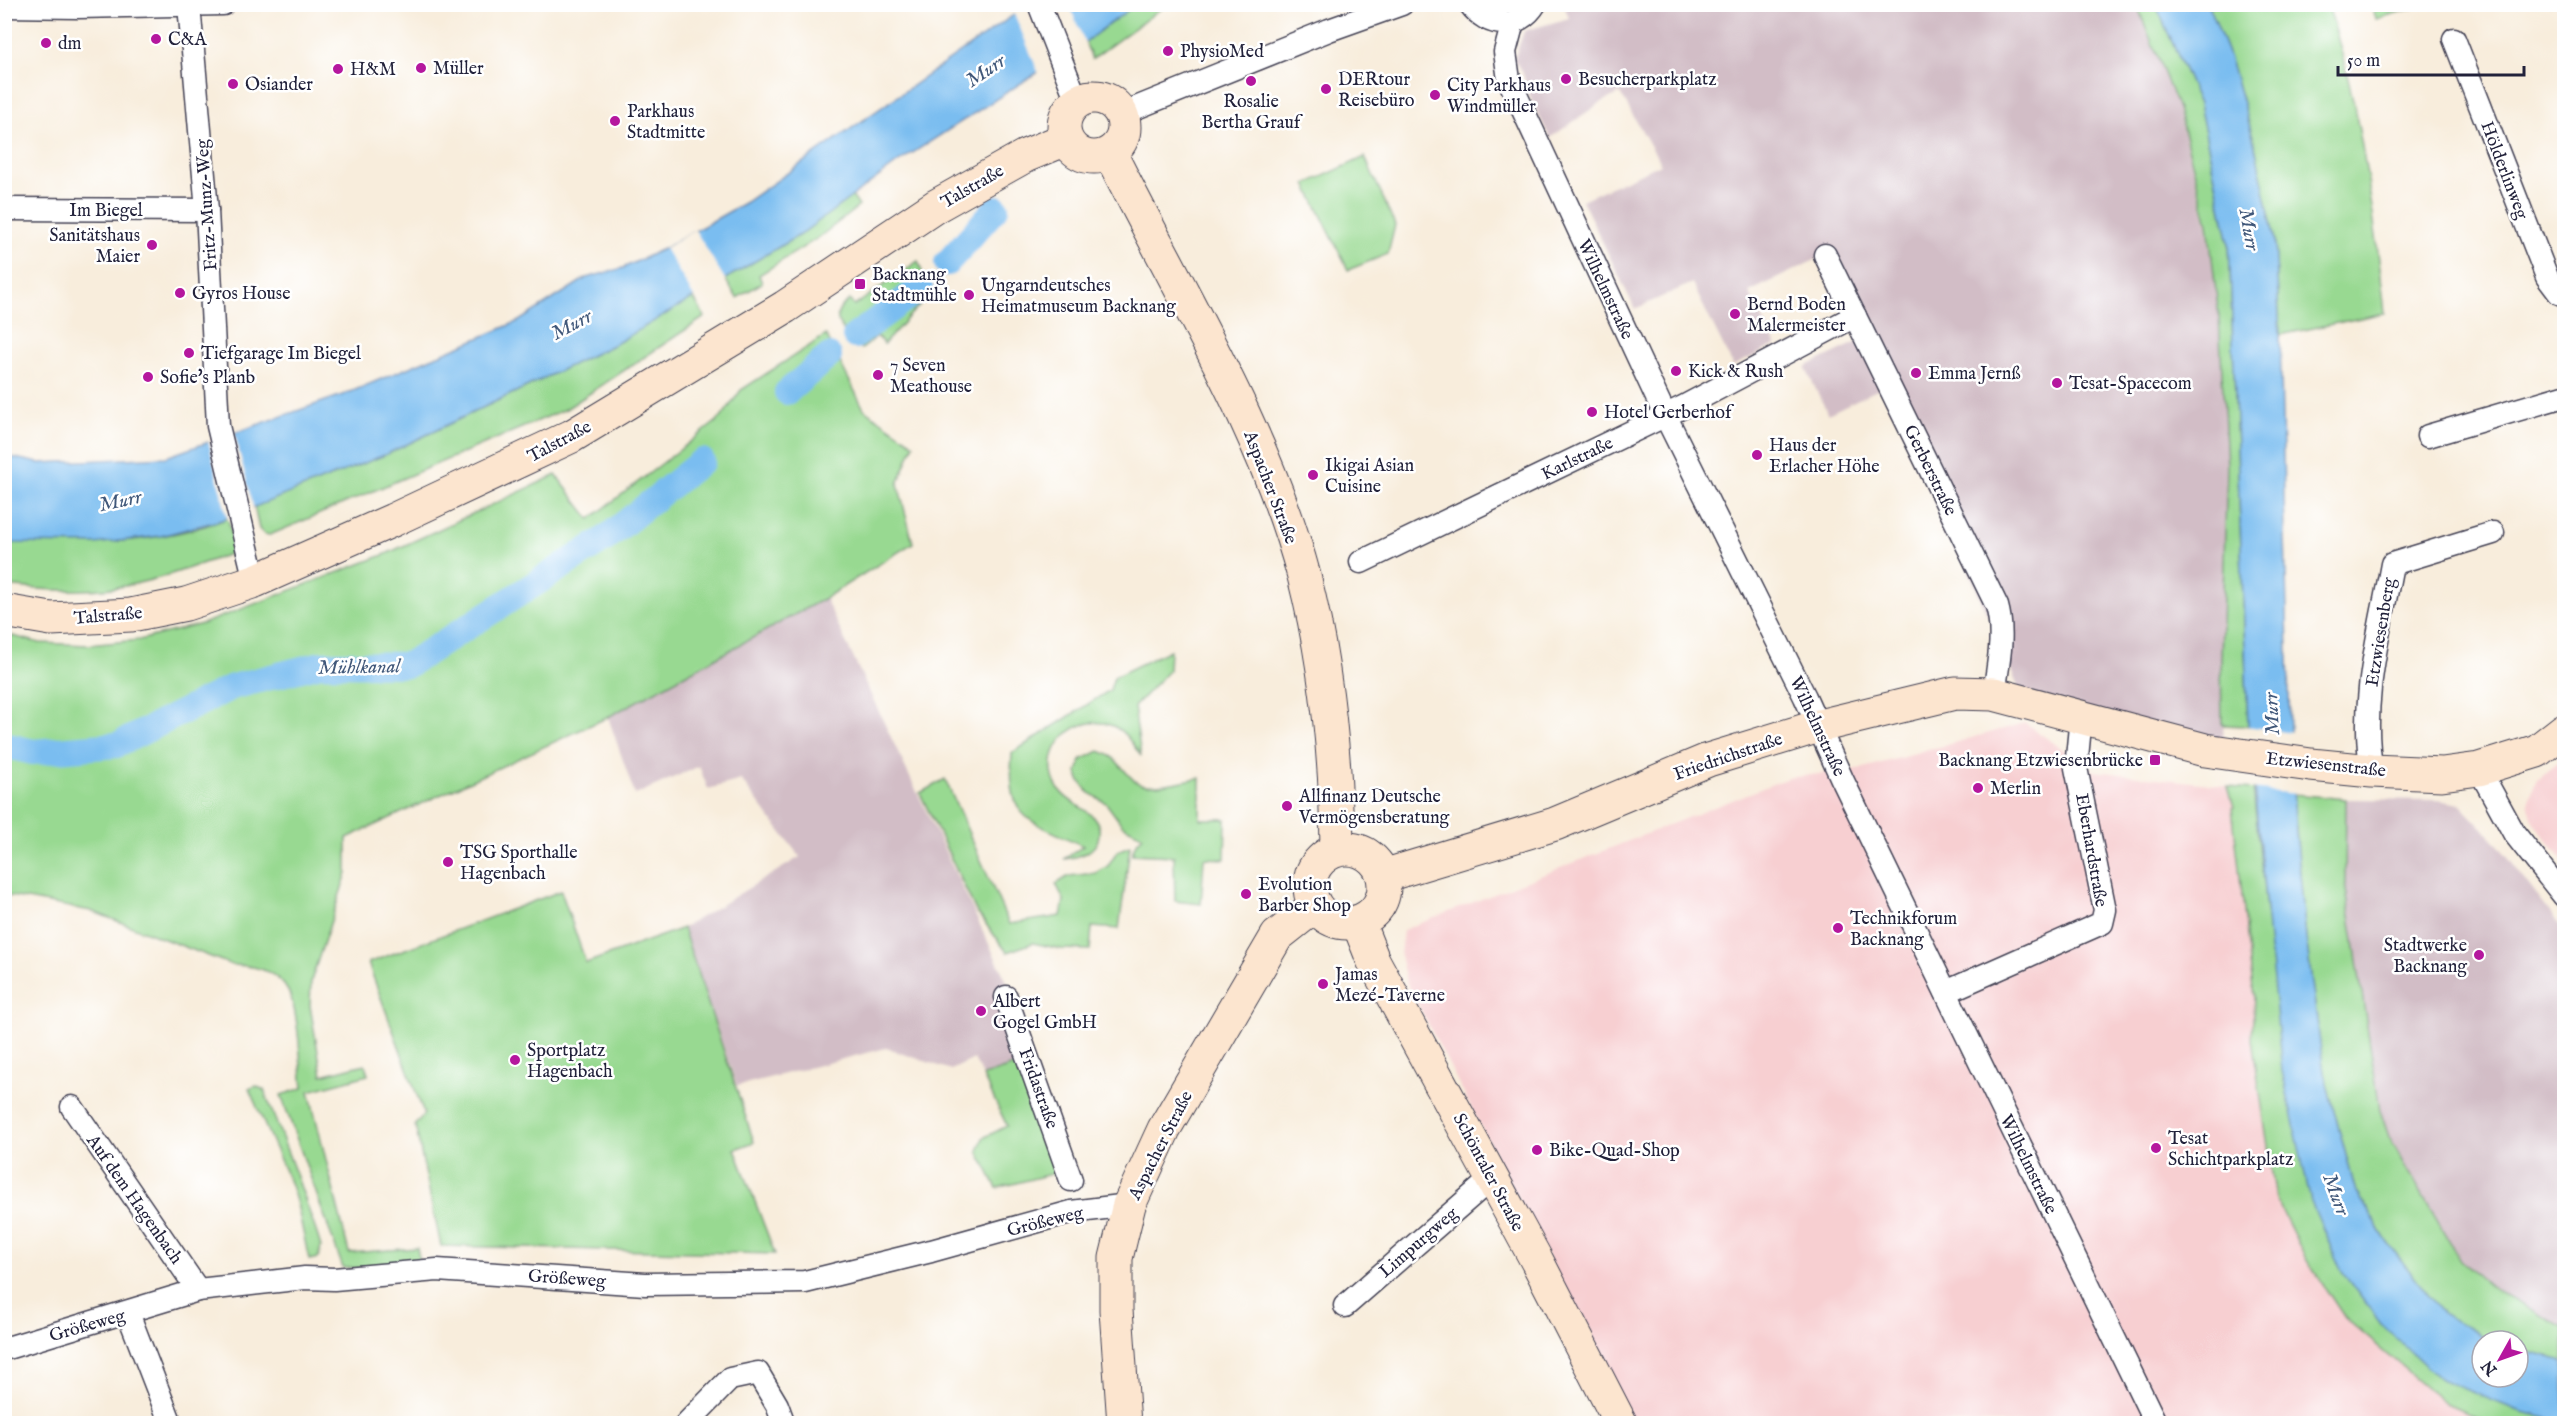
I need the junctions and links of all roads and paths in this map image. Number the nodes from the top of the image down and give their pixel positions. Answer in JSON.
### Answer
{"nodes":[{"id":1,"x":223,"y":4,"type":"edge"},
{"id":2,"x":1039,"y":4,"type":"edge"},
{"id":3,"x":1402,"y":4,"type":"edge"},
{"id":4,"x":1470,"y":4,"type":"edge"},
{"id":5,"x":1535,"y":4,"type":"edge"},
{"id":6,"x":189,"y":5,"type":"edge"},
{"id":7,"x":4,"y":6,"type":"edge"},
{"id":8,"x":1513,"y":22,"type":"junction"},
{"id":9,"x":2454,"y":39,"type":"dead end"},
{"id":10,"x":1077,"y":101,"type":"junction"},
{"id":11,"x":1121,"y":114,"type":"junction"},
{"id":12,"x":1066,"y":139,"type":"junction"},
{"id":13,"x":1110,"y":153,"type":"junction"},
{"id":14,"x":4,"y":209,"type":"edge"},
{"id":15,"x":207,"y":210,"type":"junction"},
{"id":16,"x":1825,"y":255,"type":"dead end"},
{"id":17,"x":2565,"y":295,"type":"edge"},
{"id":18,"x":1855,"y":316,"type":"junction"},
{"id":19,"x":2565,"y":396,"type":"edge"},
{"id":20,"x":1665,"y":416,"type":"junction"},
{"id":21,"x":2428,"y":436,"type":"dead end"},
{"id":22,"x":2493,"y":533,"type":"dead end"},
{"id":23,"x":1361,"y":562,"type":"dead end"},
{"id":24,"x":255,"y":581,"type":"junction"},
{"id":25,"x":4,"y":611,"type":"edge"},
{"id":26,"x":1994,"y":694,"type":"junction"},
{"id":27,"x":2081,"y":716,"type":"junction"},
{"id":28,"x":1819,"y":726,"type":"junction"},
{"id":29,"x":2565,"y":730,"type":"edge"},
{"id":30,"x":2479,"y":769,"type":"junction"},
{"id":31,"x":2361,"y":770,"type":"junction"},
{"id":32,"x":1337,"y":849,"type":"junction"},
{"id":33,"x":1383,"y":876,"type":"junction"},
{"id":34,"x":2565,"y":896,"type":"edge"},
{"id":35,"x":1315,"y":906,"type":"junction"},
{"id":36,"x":1358,"y":922,"type":"junction"},
{"id":37,"x":1946,"y":992,"type":"junction"},
{"id":38,"x":1005,"y":997,"type":"dead end"},
{"id":39,"x":72,"y":1107,"type":"dead end"},
{"id":40,"x":1492,"y":1178,"type":"junction"},
{"id":41,"x":1071,"y":1180,"type":"dead end"},
{"id":42,"x":1129,"y":1205,"type":"junction"},
{"id":43,"x":198,"y":1290,"type":"junction"},
{"id":44,"x":1345,"y":1305,"type":"dead end"},
{"id":45,"x":128,"y":1313,"type":"junction"},
{"id":46,"x":4,"y":1349,"type":"edge"},
{"id":47,"x":171,"y":1424,"type":"edge"},
{"id":48,"x":686,"y":1424,"type":"edge"},
{"id":49,"x":784,"y":1424,"type":"edge"},
{"id":50,"x":1124,"y":1424,"type":"edge"},
{"id":51,"x":1621,"y":1424,"type":"edge"},
{"id":52,"x":2156,"y":1424,"type":"edge"}],
"edges":[{"from":1,"to":6,"type":"street"},
{"from":2,"to":10,"type":"street"},
{"from":3,"to":11,"type":"street"},
{"from":4,"to":8,"type":"street"},
{"from":5,"to":8,"type":"street"},
{"from":6,"to":7,"type":"street"},
{"from":6,"to":15,"type":"street","name":"Fritz-Munz-Weg"},
{"from":8,"to":20,"type":"street","name":"Wilhelmstraße"},
{"from":9,"to":17,"type":"street","name":"Hölderlinweg"},
{"from":10,"to":11,"type":"street"},
{"from":10,"to":12,"type":"street"},
{"from":11,"to":13,"type":"street"},
{"from":12,"to":13,"type":"street"},
{"from":12,"to":24,"type":"street","name":"Talstraße"},
{"from":13,"to":32,"type":"street","name":"Aspacher Straße"},
{"from":14,"to":15,"type":"street","name":"Im Biegel"},
{"from":15,"to":24,"type":"street","name":"Fritz-Munz-Weg"},
{"from":16,"to":18,"type":"street","name":"Gerberstraße"},
{"from":18,"to":20,"type":"street","name":"Karlstraße"},
{"from":18,"to":26,"type":"street","name":"Gerberstraße"},
{"from":19,"to":21,"type":"street"},
{"from":20,"to":23,"type":"street","name":"Karlstraße"},
{"from":20,"to":28,"type":"street","name":"Wilhelmstraße"},
{"from":22,"to":31,"type":"street","name":"Etzwiesenberg"},
{"from":24,"to":25,"type":"street","name":"Talstraße"},
{"from":26,"to":27,"type":"street","name":"Friedrichstraße"},
{"from":26,"to":28,"type":"street","name":"Friedrichstraße"},
{"from":27,"to":31,"type":"street","name":"Etzwiesenstraße"},
{"from":27,"to":37,"type":"street","name":"Eberhardstraße"},
{"from":28,"to":33,"type":"street","name":"Friedrichstraße"},
{"from":28,"to":37,"type":"street","name":"Wilhelmstraße"},
{"from":29,"to":30,"type":"street","name":"Etzwiesenstraße"},
{"from":30,"to":31,"type":"street","name":"Etzwiesenstraße"},
{"from":30,"to":34,"type":"street"},
{"from":32,"to":33,"type":"street"},
{"from":32,"to":35,"type":"street"},
{"from":33,"to":36,"type":"street"},
{"from":35,"to":36,"type":"street"},
{"from":35,"to":42,"type":"street","name":"Aspacher Straße"},
{"from":36,"to":40,"type":"street","name":"Schöntaler Straße"},
{"from":37,"to":52,"type":"street","name":"Wilhelmstraße"},
{"from":38,"to":41,"type":"street","name":"Fridastraße"},
{"from":39,"to":43,"type":"street","name":"Auf dem Hagenbach"},
{"from":40,"to":44,"type":"street","name":"Limpurgweg"},
{"from":40,"to":51,"type":"street","name":"Schöntaler Straße"},
{"from":42,"to":43,"type":"street","name":"Größeweg"},
{"from":42,"to":50,"type":"street","name":"Aspacher Straße"},
{"from":43,"to":45,"type":"street","name":"Größeweg"},
{"from":45,"to":46,"type":"street","name":"Größeweg"},
{"from":45,"to":47,"type":"street"},
{"from":48,"to":49,"type":"street"}]}
